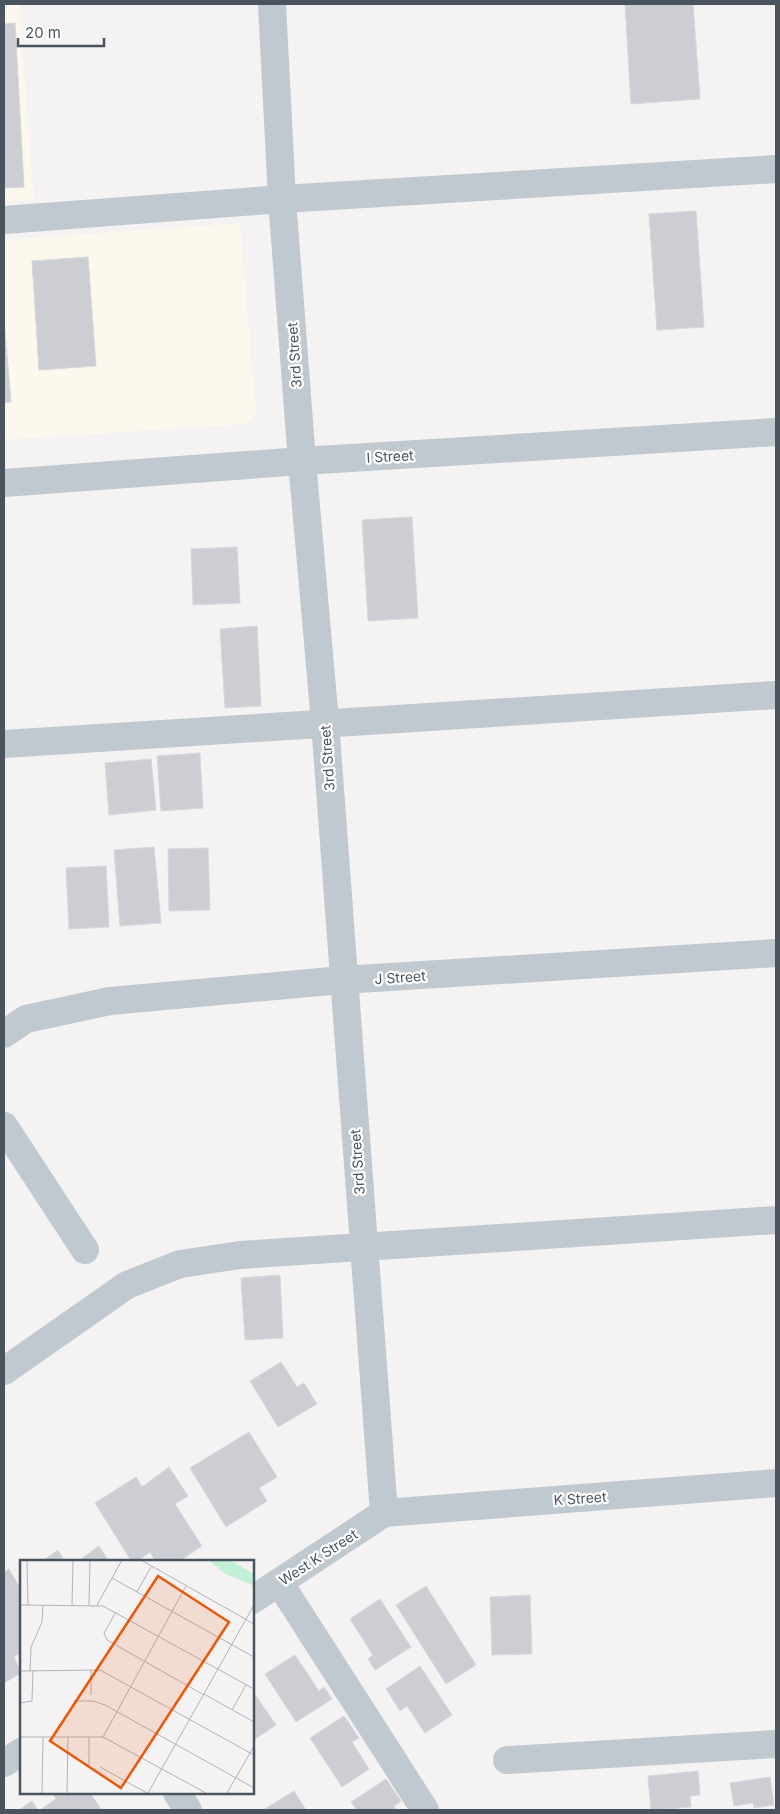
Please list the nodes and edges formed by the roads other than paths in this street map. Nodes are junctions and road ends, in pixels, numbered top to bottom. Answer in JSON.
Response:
{"nodes":[{"id":1,"x":272,"y":4,"type":"edge"},
{"id":2,"x":776,"y":169,"type":"edge"},
{"id":3,"x":282,"y":199,"type":"junction"},
{"id":4,"x":4,"y":220,"type":"edge"},
{"id":5,"x":776,"y":432,"type":"edge"},
{"id":6,"x":302,"y":461,"type":"junction"},
{"id":7,"x":4,"y":483,"type":"edge"},
{"id":8,"x":776,"y":695,"type":"edge"},
{"id":9,"x":325,"y":722,"type":"junction"},
{"id":10,"x":4,"y":744,"type":"edge"},
{"id":11,"x":776,"y":953,"type":"edge"},
{"id":12,"x":342,"y":980,"type":"junction"},
{"id":13,"x":4,"y":1034,"type":"edge"},
{"id":14,"x":4,"y":1126,"type":"edge"},
{"id":15,"x":776,"y":1220,"type":"edge"},
{"id":16,"x":363,"y":1246,"type":"junction"},
{"id":17,"x":85,"y":1250,"type":"dead end"},
{"id":18,"x":4,"y":1371,"type":"edge"},
{"id":19,"x":776,"y":1483,"type":"edge"},
{"id":20,"x":384,"y":1513,"type":"junction"},
{"id":21,"x":279,"y":1582,"type":"junction"},
{"id":22,"x":254,"y":1599,"type":"edge"},
{"id":23,"x":776,"y":1744,"type":"edge"},
{"id":24,"x":20,"y":1753,"type":"edge"},
{"id":25,"x":507,"y":1760,"type":"dead end"},
{"id":26,"x":4,"y":1763,"type":"edge"},
{"id":27,"x":177,"y":1794,"type":"edge"},
{"id":28,"x":188,"y":1810,"type":"edge"},
{"id":29,"x":425,"y":1810,"type":"edge"}],
"edges":[{"from":1,"to":3,"type":"street","name":"3rd Street"},
{"from":2,"to":3,"type":"street"},
{"from":3,"to":4,"type":"street"},
{"from":3,"to":6,"type":"street","name":"3rd Street"},
{"from":5,"to":6,"type":"street","name":"I Street"},
{"from":6,"to":7,"type":"street","name":"I Street"},
{"from":6,"to":9,"type":"street","name":"3rd Street"},
{"from":8,"to":9,"type":"street"},
{"from":9,"to":10,"type":"street"},
{"from":9,"to":12,"type":"street","name":"3rd Street"},
{"from":11,"to":12,"type":"street","name":"J Street"},
{"from":12,"to":13,"type":"street","name":"J Street"},
{"from":12,"to":16,"type":"street","name":"3rd Street"},
{"from":14,"to":17,"type":"street"},
{"from":15,"to":16,"type":"street"},
{"from":16,"to":18,"type":"street"},
{"from":16,"to":20,"type":"street","name":"3rd Street"},
{"from":19,"to":20,"type":"street","name":"K Street"},
{"from":20,"to":21,"type":"street","name":"West K Street"},
{"from":21,"to":22,"type":"street","name":"West K Street"},
{"from":21,"to":29,"type":"street"},
{"from":23,"to":25,"type":"street"},
{"from":24,"to":26,"type":"street"},
{"from":27,"to":28,"type":"street"}]}
